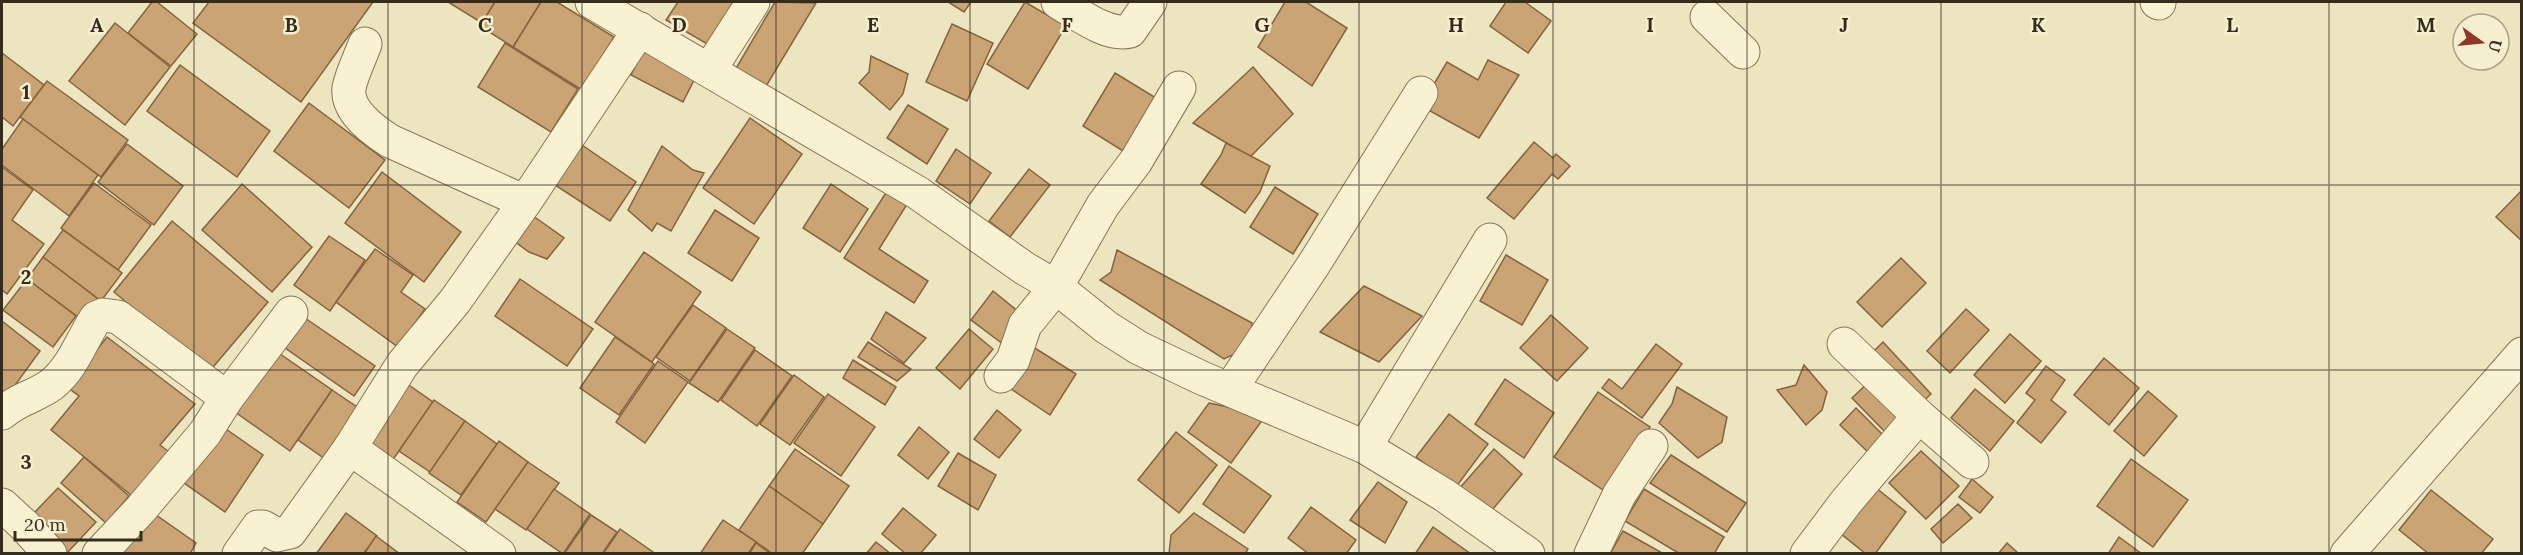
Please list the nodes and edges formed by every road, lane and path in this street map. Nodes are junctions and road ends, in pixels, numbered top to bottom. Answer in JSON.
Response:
{"nodes":[{"id":1,"x":592,"y":2,"type":"edge"},
{"id":2,"x":753,"y":2,"type":"edge"},
{"id":3,"x":1058,"y":2,"type":"edge"},
{"id":4,"x":1150,"y":2,"type":"edge"},
{"id":5,"x":1707,"y":7,"type":"edge"},
{"id":6,"x":640,"y":28,"type":"junction"},
{"id":7,"x":365,"y":44,"type":"dead end"},
{"id":8,"x":1743,"y":52,"type":"dead end"},
{"id":9,"x":710,"y":69,"type":"junction"},
{"id":10,"x":1179,"y":88,"type":"dead end"},
{"id":11,"x":1421,"y":93,"type":"dead end"},
{"id":12,"x":525,"y":202,"type":"junction"},
{"id":13,"x":1490,"y":240,"type":"dead end"},
{"id":14,"x":1056,"y":287,"type":"junction"},
{"id":15,"x":291,"y":312,"type":"dead end"},
{"id":16,"x":1844,"y":344,"type":"dead end"},
{"id":17,"x":2522,"y":354,"type":"edge"},
{"id":18,"x":1001,"y":376,"type":"dead end"},
{"id":19,"x":1231,"y":388,"type":"junction"},
{"id":20,"x":227,"y":398,"type":"junction"},
{"id":21,"x":2,"y":413,"type":"edge"},
{"id":22,"x":1919,"y":416,"type":"junction"},
{"id":23,"x":1651,"y":446,"type":"dead end"},
{"id":24,"x":1365,"y":447,"type":"junction"},
{"id":25,"x":350,"y":448,"type":"junction"},
{"id":26,"x":1972,"y":462,"type":"dead end"},
{"id":27,"x":2,"y":505,"type":"edge"},
{"id":28,"x":50,"y":554,"type":"edge"},
{"id":29,"x":99,"y":554,"type":"edge"},
{"id":30,"x":239,"y":554,"type":"edge"},
{"id":31,"x":499,"y":554,"type":"edge"},
{"id":32,"x":1528,"y":554,"type":"edge"},
{"id":33,"x":1591,"y":554,"type":"edge"},
{"id":34,"x":1807,"y":554,"type":"edge"},
{"id":35,"x":2347,"y":554,"type":"edge"}],
"edges":[{"from":1,"to":6,"type":"street"},
{"from":2,"to":9,"type":"street"},
{"from":3,"to":4,"type":"street"},
{"from":5,"to":8,"type":"street"},
{"from":6,"to":9,"type":"street"},
{"from":6,"to":12,"type":"street"},
{"from":7,"to":12,"type":"street"},
{"from":9,"to":14,"type":"street"},
{"from":10,"to":14,"type":"street"},
{"from":11,"to":19,"type":"street"},
{"from":12,"to":25,"type":"street"},
{"from":13,"to":24,"type":"street"},
{"from":14,"to":18,"type":"street"},
{"from":14,"to":19,"type":"street"},
{"from":15,"to":20,"type":"street"},
{"from":16,"to":22,"type":"street"},
{"from":17,"to":35,"type":"street"},
{"from":19,"to":24,"type":"street"},
{"from":20,"to":21,"type":"street"},
{"from":20,"to":29,"type":"street"},
{"from":22,"to":26,"type":"street"},
{"from":22,"to":34,"type":"street"},
{"from":23,"to":33,"type":"street"},
{"from":24,"to":32,"type":"street"},
{"from":25,"to":30,"type":"street"},
{"from":25,"to":31,"type":"street"},
{"from":27,"to":28,"type":"street"}]}
